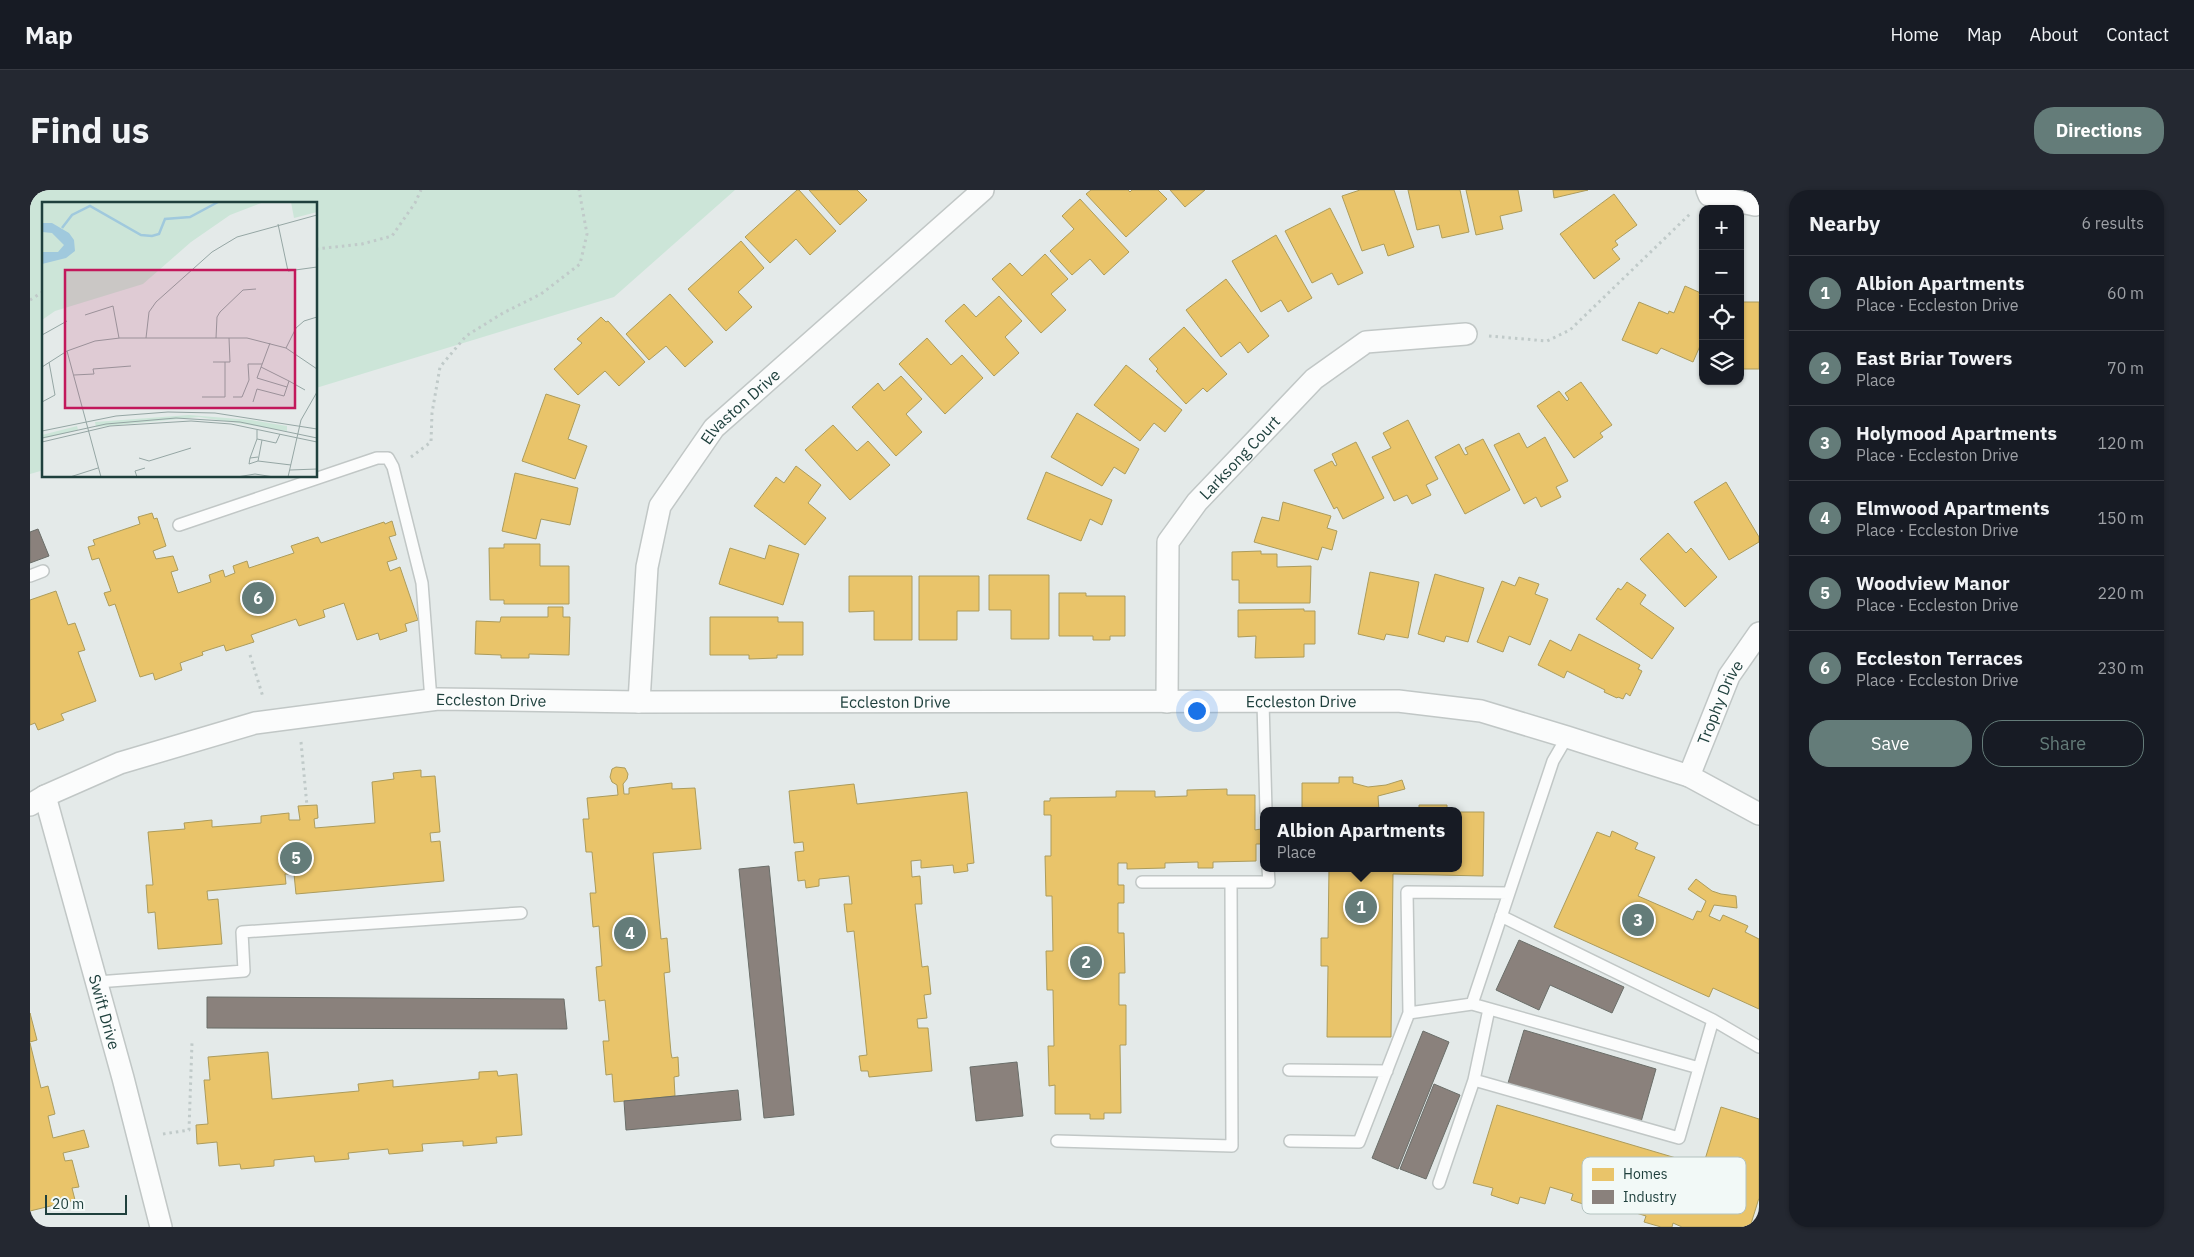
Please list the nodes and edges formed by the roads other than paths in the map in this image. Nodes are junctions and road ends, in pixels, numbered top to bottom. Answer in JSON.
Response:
{"nodes":[{"id":1,"x":983,"y":190,"type":"edge"},
{"id":2,"x":1708,"y":193,"type":"edge"},
{"id":3,"x":1759,"y":204,"type":"edge"},
{"id":4,"x":1466,"y":334,"type":"road end"},
{"id":5,"x":179,"y":526,"type":"dead end"},
{"id":6,"x":43,"y":571,"type":"dead end"},
{"id":7,"x":30,"y":576,"type":"edge"},
{"id":8,"x":1759,"y":633,"type":"edge"},
{"id":9,"x":431,"y":700,"type":"junction"},
{"id":10,"x":638,"y":702,"type":"junction"},
{"id":11,"x":1167,"y":702,"type":"junction"},
{"id":12,"x":1263,"y":702,"type":"junction"},
{"id":13,"x":1567,"y":736,"type":"junction"},
{"id":14,"x":1689,"y":776,"type":"junction"},
{"id":15,"x":38,"y":800,"type":"edge"},
{"id":16,"x":1266,"y":807,"type":"edge"},
{"id":17,"x":1759,"y":814,"type":"edge"},
{"id":18,"x":1268,"y":872,"type":"edge"},
{"id":19,"x":1142,"y":882,"type":"dead end"},
{"id":20,"x":1231,"y":882,"type":"junction"},
{"id":21,"x":1509,"y":893,"type":"junction"},
{"id":22,"x":521,"y":913,"type":"dead end"},
{"id":23,"x":1502,"y":916,"type":"junction"},
{"id":24,"x":97,"y":982,"type":"junction"},
{"id":25,"x":1472,"y":1004,"type":"junction"},
{"id":26,"x":1490,"y":1009,"type":"junction"},
{"id":27,"x":1409,"y":1013,"type":"junction"},
{"id":28,"x":1712,"y":1020,"type":"junction"},
{"id":29,"x":1759,"y":1047,"type":"edge"},
{"id":30,"x":1699,"y":1068,"type":"junction"},
{"id":31,"x":1289,"y":1070,"type":"dead end"},
{"id":32,"x":1387,"y":1071,"type":"junction"},
{"id":33,"x":1474,"y":1080,"type":"junction"},
{"id":34,"x":1057,"y":1141,"type":"dead end"},
{"id":35,"x":1290,"y":1141,"type":"dead end"},
{"id":36,"x":1439,"y":1184,"type":"dead end"},
{"id":37,"x":161,"y":1227,"type":"edge"}],
"edges":[{"from":1,"to":10,"type":"street","name":"Elvaston Drive"},
{"from":2,"to":3,"type":"street"},
{"from":4,"to":11,"type":"street","name":"Larksong Court"},
{"from":5,"to":9,"type":"lane"},
{"from":6,"to":7,"type":"lane"},
{"from":8,"to":14,"type":"street","name":"Trophy Drive"},
{"from":9,"to":10,"type":"street","name":"Eccleston Drive"},
{"from":9,"to":15,"type":"street","name":"Eccleston Drive"},
{"from":10,"to":11,"type":"street","name":"Eccleston Drive"},
{"from":11,"to":12,"type":"street","name":"Eccleston Drive"},
{"from":12,"to":13,"type":"street","name":"Eccleston Drive"},
{"from":12,"to":16,"type":"lane"},
{"from":13,"to":14,"type":"street","name":"Eccleston Drive"},
{"from":13,"to":21,"type":"lane"},
{"from":14,"to":17,"type":"street","name":"Eccleston Drive"},
{"from":15,"to":24,"type":"street","name":"Swift Drive"},
{"from":18,"to":20,"type":"lane"},
{"from":19,"to":20,"type":"lane"},
{"from":20,"to":34,"type":"lane"},
{"from":21,"to":23,"type":"lane"},
{"from":21,"to":27,"type":"lane"},
{"from":22,"to":24,"type":"lane"},
{"from":23,"to":25,"type":"lane"},
{"from":23,"to":28,"type":"lane"},
{"from":24,"to":37,"type":"street","name":"Swift Drive"},
{"from":25,"to":26,"type":"lane"},
{"from":25,"to":27,"type":"lane"},
{"from":26,"to":30,"type":"lane"},
{"from":26,"to":33,"type":"lane"},
{"from":27,"to":32,"type":"lane"},
{"from":28,"to":29,"type":"lane"},
{"from":28,"to":30,"type":"lane"},
{"from":30,"to":33,"type":"lane"},
{"from":31,"to":32,"type":"lane"},
{"from":32,"to":35,"type":"lane"},
{"from":33,"to":36,"type":"lane"}]}
